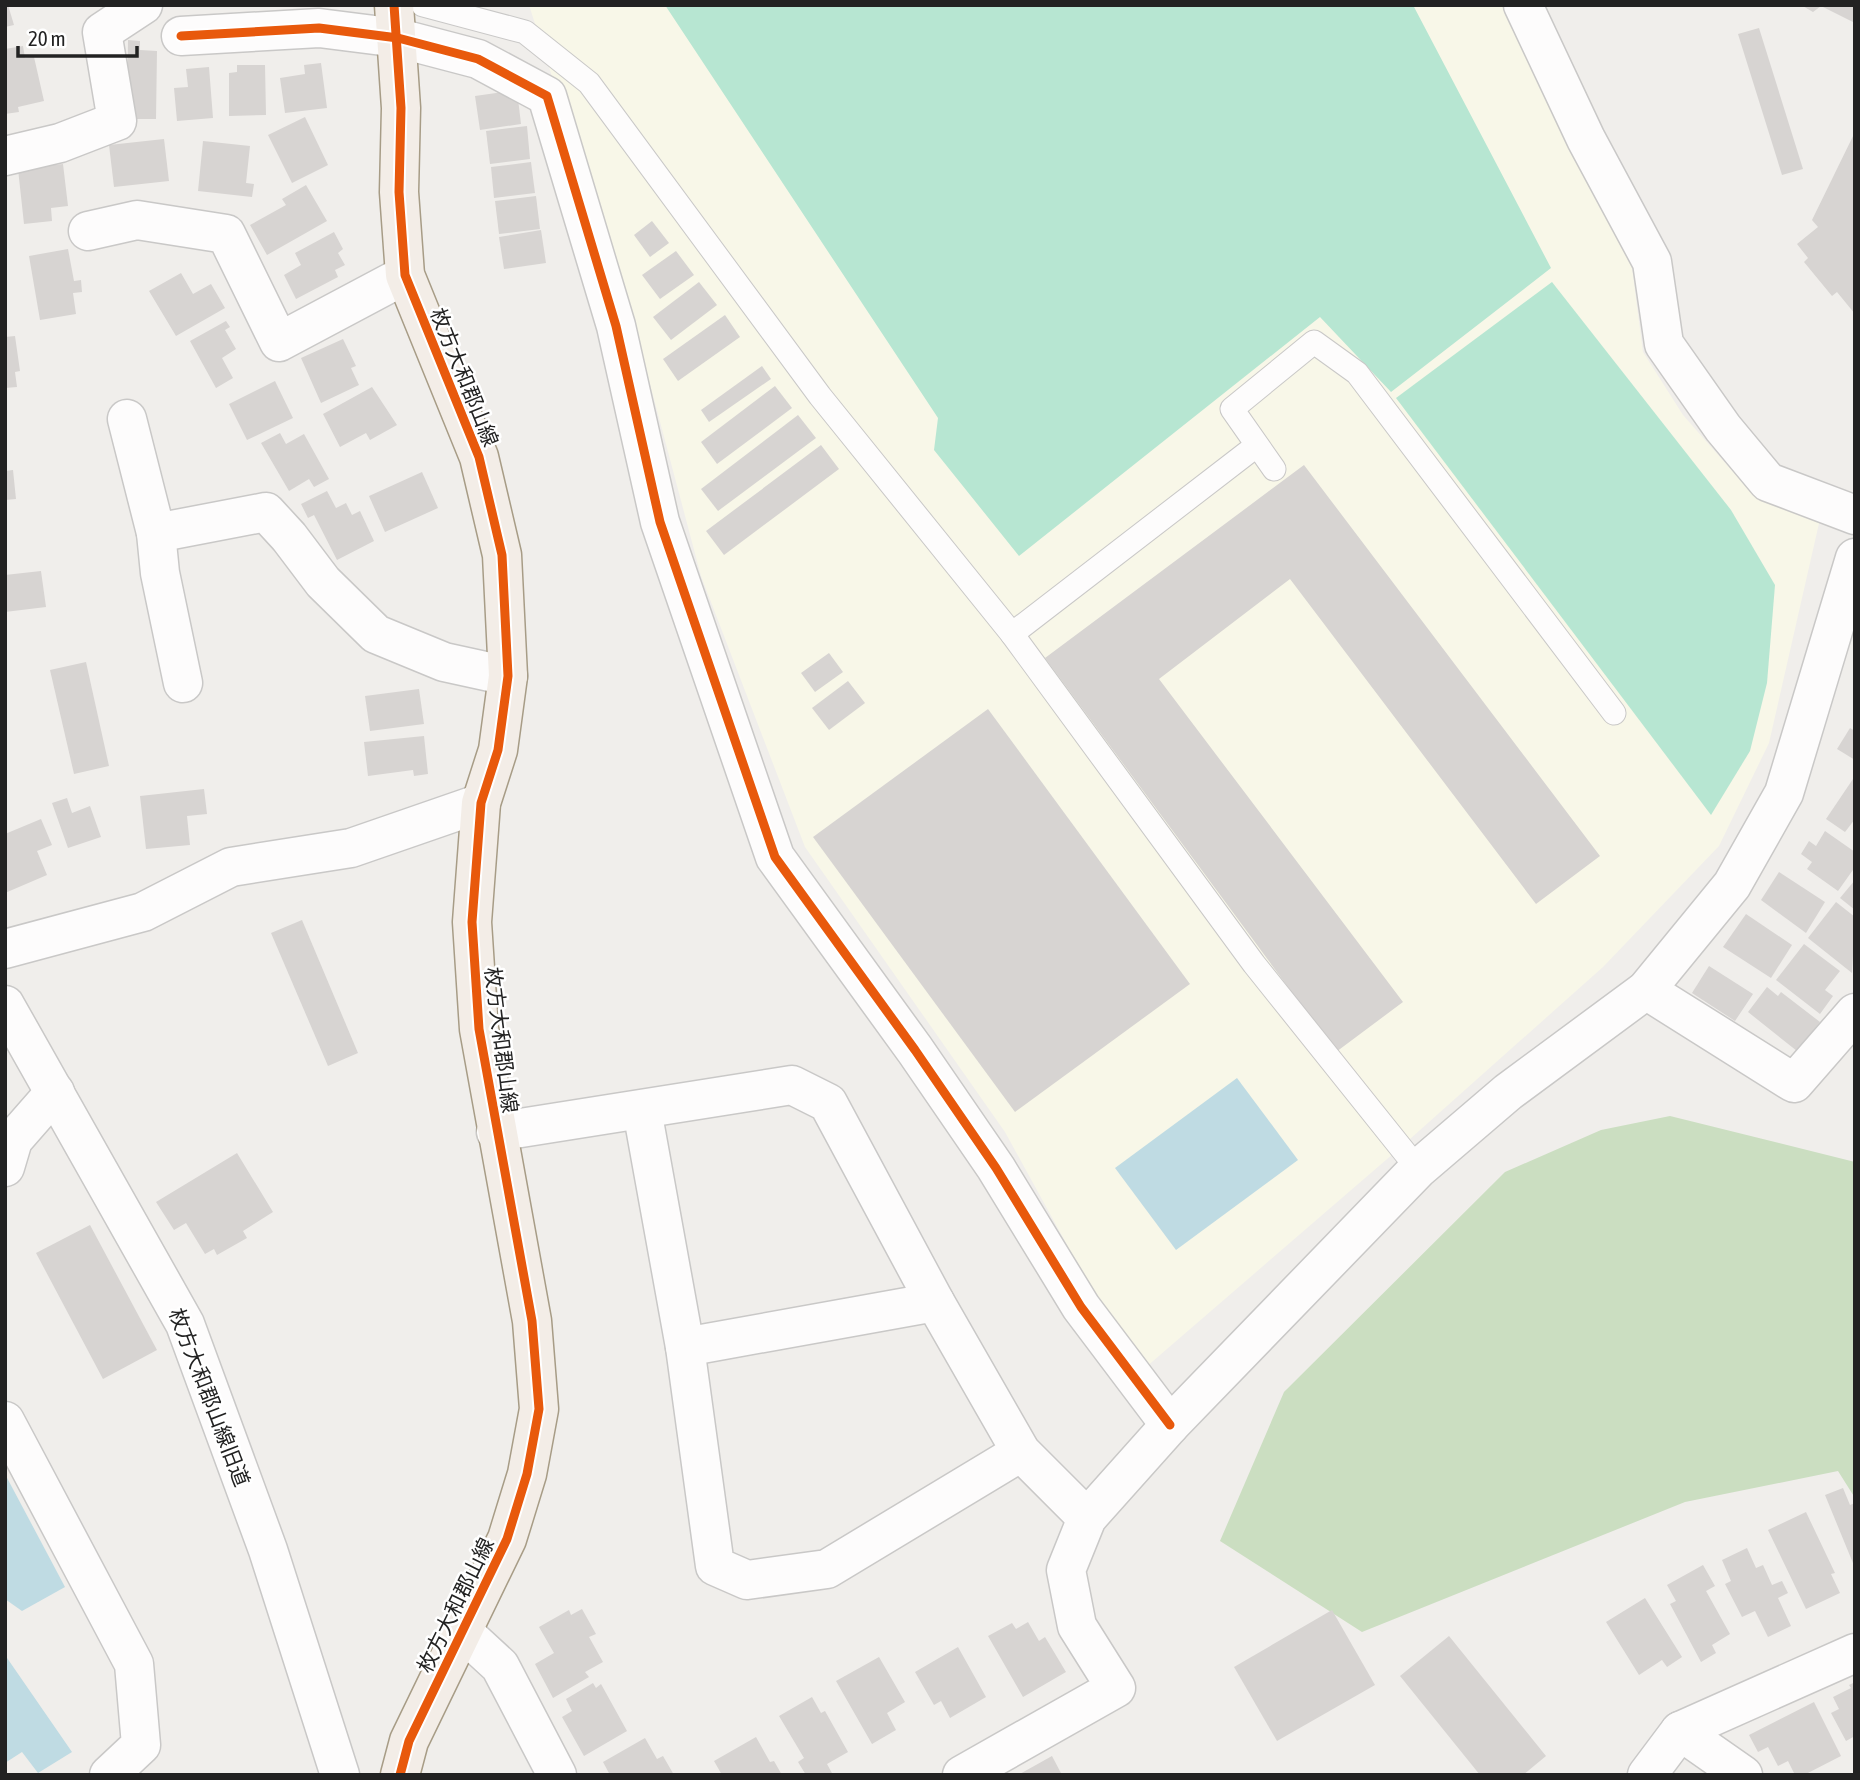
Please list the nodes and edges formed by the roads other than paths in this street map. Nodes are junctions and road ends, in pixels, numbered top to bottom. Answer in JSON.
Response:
{"nodes":[{"id":1,"x":143,"y":5,"type":"edge"},
{"id":2,"x":423,"y":5,"type":"edge"},
{"id":3,"x":1523,"y":5,"type":"edge"},
{"id":4,"x":396,"y":22,"type":"edge"},
{"id":5,"x":181,"y":36,"type":"dead end"},
{"id":6,"x":5,"y":156,"type":"edge"},
{"id":7,"x":88,"y":230,"type":"dead end"},
{"id":8,"x":405,"y":275,"type":"junction"},
{"id":9,"x":127,"y":419,"type":"dead end"},
{"id":10,"x":1256,"y":446,"type":"junction"},
{"id":11,"x":1274,"y":469,"type":"dead end"},
{"id":12,"x":1855,"y":515,"type":"edge"},
{"id":13,"x":156,"y":533,"type":"junction"},
{"id":14,"x":1855,"y":558,"type":"edge"},
{"id":15,"x":1012,"y":634,"type":"junction"},
{"id":16,"x":509,"y":676,"type":"junction"},
{"id":17,"x":183,"y":683,"type":"dead end"},
{"id":18,"x":1614,"y":713,"type":"dead end"},
{"id":19,"x":481,"y":803,"type":"junction"},
{"id":20,"x":5,"y":949,"type":"edge"},
{"id":21,"x":1646,"y":990,"type":"junction"},
{"id":22,"x":5,"y":1005,"type":"edge"},
{"id":23,"x":1855,"y":1013,"type":"edge"},
{"id":24,"x":55,"y":1092,"type":"junction"},
{"id":25,"x":642,"y":1110,"type":"junction"},
{"id":26,"x":496,"y":1132,"type":"junction"},
{"id":27,"x":5,"y":1167,"type":"edge"},
{"id":28,"x":1418,"y":1169,"type":"junction"},
{"id":29,"x":935,"y":1302,"type":"junction"},
{"id":30,"x":685,"y":1347,"type":"junction"},
{"id":31,"x":5,"y":1421,"type":"edge"},
{"id":32,"x":1170,"y":1425,"type":"junction"},
{"id":33,"x":1021,"y":1452,"type":"junction"},
{"id":34,"x":1087,"y":1518,"type":"junction"},
{"id":35,"x":462,"y":1631,"type":"junction"},
{"id":36,"x":1855,"y":1653,"type":"edge"},
{"id":37,"x":1680,"y":1731,"type":"junction"},
{"id":38,"x":109,"y":1775,"type":"edge"},
{"id":39,"x":340,"y":1775,"type":"edge"},
{"id":40,"x":400,"y":1775,"type":"edge"},
{"id":41,"x":557,"y":1775,"type":"edge"},
{"id":42,"x":962,"y":1775,"type":"edge"},
{"id":43,"x":1647,"y":1775,"type":"edge"},
{"id":44,"x":1744,"y":1775,"type":"edge"}],
"edges":[{"from":1,"to":6,"type":"street"},
{"from":2,"to":15,"type":"lane"},
{"from":3,"to":12,"type":"street"},
{"from":4,"to":5,"type":"street"},
{"from":4,"to":8,"type":"main road","name":"枚方大和郡山線"},
{"from":4,"to":32,"type":"street"},
{"from":7,"to":8,"type":"street"},
{"from":8,"to":16,"type":"main road","name":"枚方大和郡山線"},
{"from":9,"to":13,"type":"street"},
{"from":10,"to":11,"type":"lane"},
{"from":10,"to":15,"type":"lane"},
{"from":10,"to":18,"type":"lane"},
{"from":13,"to":16,"type":"street"},
{"from":13,"to":17,"type":"street"},
{"from":14,"to":21,"type":"street"},
{"from":15,"to":28,"type":"lane"},
{"from":16,"to":19,"type":"main road","name":"枚方大和郡山線"},
{"from":19,"to":20,"type":"street"},
{"from":19,"to":26,"type":"main road","name":"枚方大和郡山線"},
{"from":21,"to":23,"type":"street"},
{"from":21,"to":28,"type":"street"},
{"from":22,"to":24,"type":"street","name":"枚方大和郡山線旧道"},
{"from":24,"to":27,"type":"street"},
{"from":24,"to":39,"type":"street","name":"枚方大和郡山線旧道"},
{"from":25,"to":26,"type":"street"},
{"from":25,"to":29,"type":"street"},
{"from":25,"to":30,"type":"street"},
{"from":26,"to":35,"type":"main road","name":"枚方大和郡山線"},
{"from":28,"to":32,"type":"street"},
{"from":29,"to":30,"type":"street"},
{"from":29,"to":33,"type":"street"},
{"from":30,"to":33,"type":"street"},
{"from":31,"to":38,"type":"street"},
{"from":32,"to":34,"type":"street"},
{"from":33,"to":34,"type":"street"},
{"from":34,"to":42,"type":"street"},
{"from":35,"to":40,"type":"main road","name":"枚方大和郡山線"},
{"from":35,"to":41,"type":"street"},
{"from":36,"to":37,"type":"street"},
{"from":37,"to":43,"type":"street"},
{"from":37,"to":44,"type":"street"}]}
